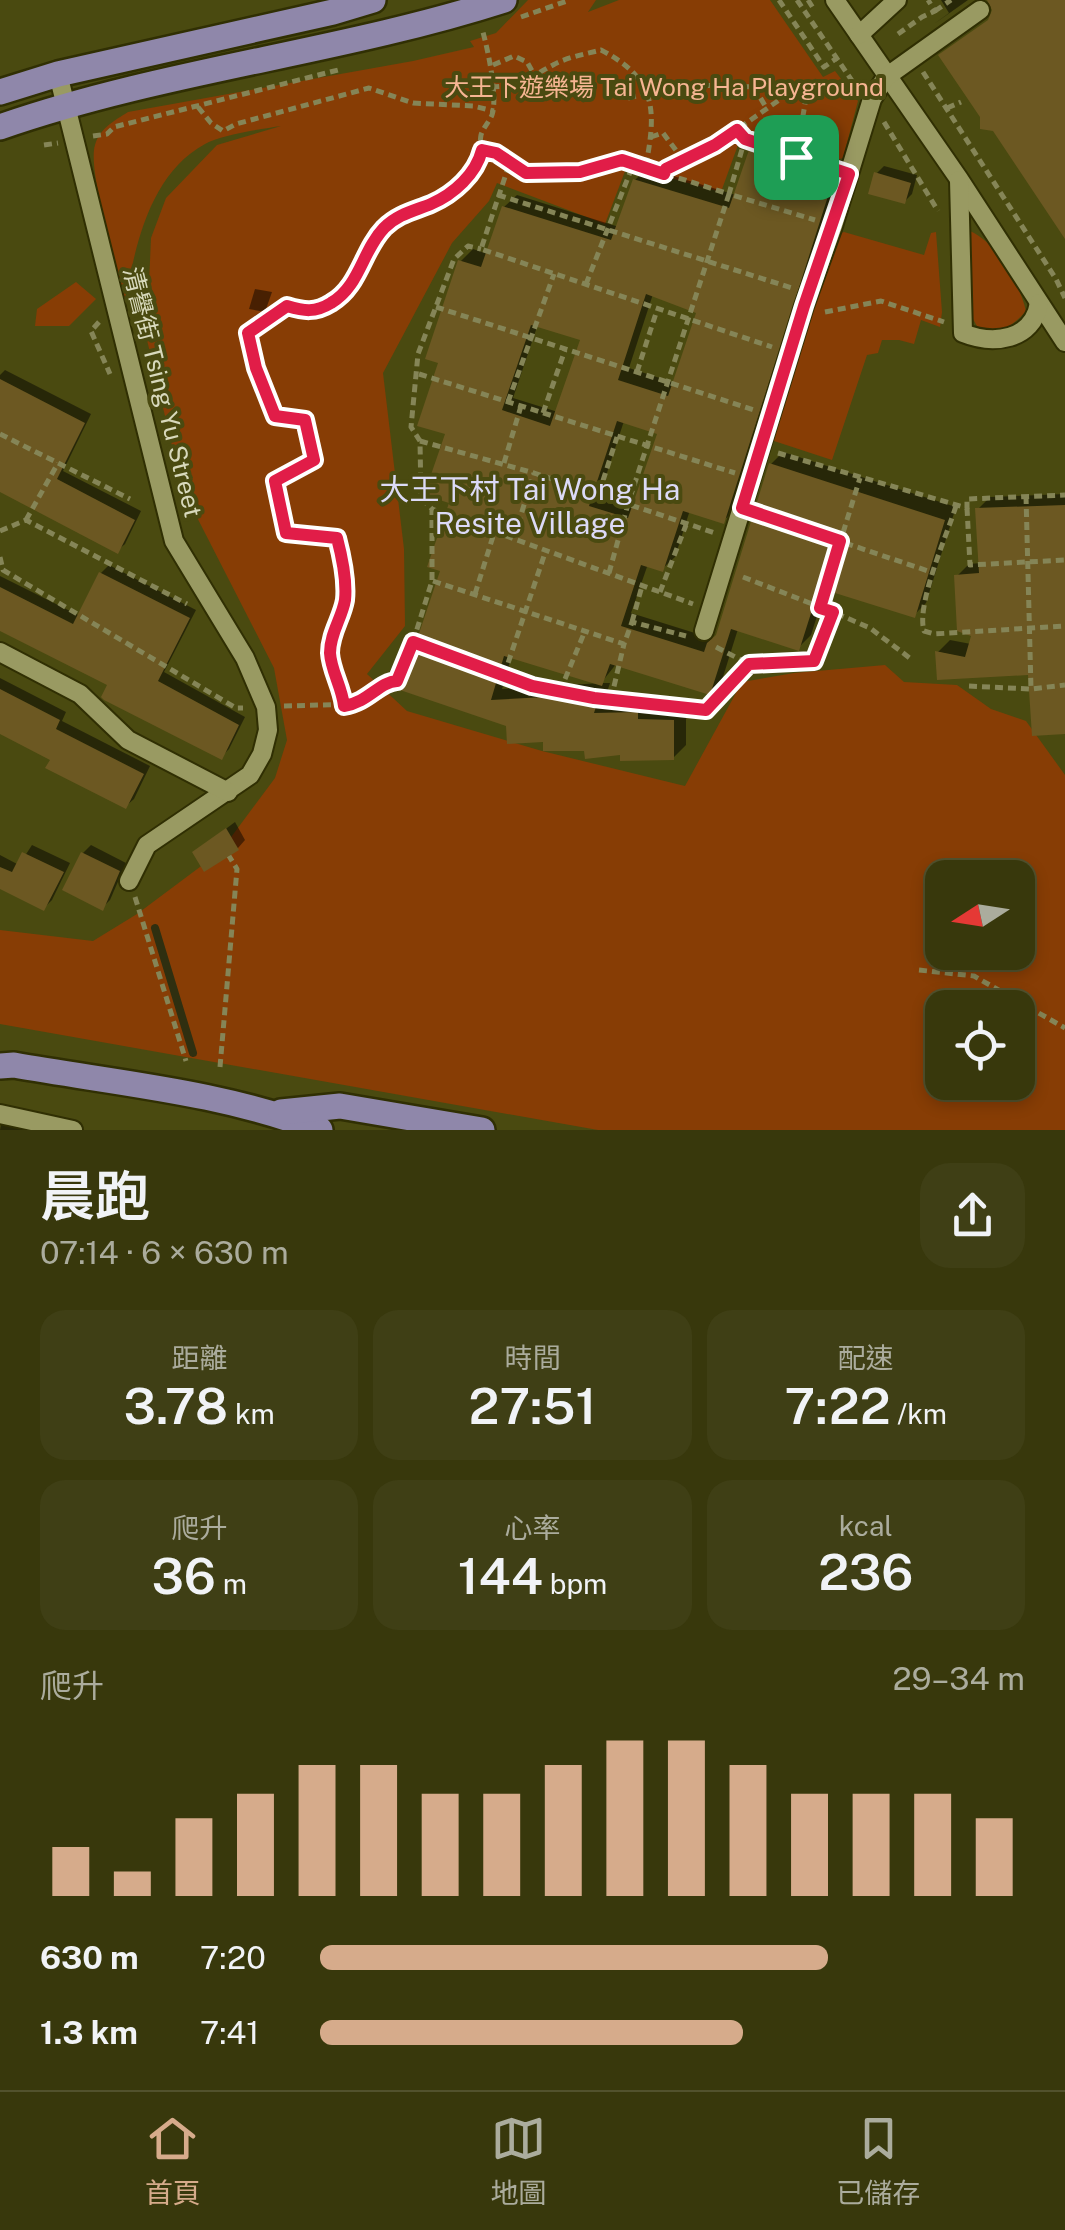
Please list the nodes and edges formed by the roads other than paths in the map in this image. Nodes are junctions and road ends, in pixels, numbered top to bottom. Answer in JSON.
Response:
{"nodes":[{"id":1,"x":373,"y":0,"type":"edge"},
{"id":2,"x":504,"y":0,"type":"edge"},
{"id":3,"x":835,"y":0,"type":"edge"},
{"id":4,"x":897,"y":0,"type":"edge"},
{"id":5,"x":980,"y":10,"type":"dead end"},
{"id":6,"x":859,"y":35,"type":"junction"},
{"id":7,"x":58,"y":74,"type":"junction"},
{"id":8,"x":886,"y":77,"type":"junction"},
{"id":9,"x":0,"y":92,"type":"edge"},
{"id":10,"x":66,"y":104,"type":"junction"},
{"id":11,"x":0,"y":128,"type":"edge"},
{"id":12,"x":959,"y":179,"type":"junction"},
{"id":13,"x":1040,"y":303,"type":"junction"},
{"id":14,"x":1058,"y":318,"type":"edge"},
{"id":15,"x":1065,"y":342,"type":"edge"},
{"id":16,"x":704,"y":636,"type":"road end"},
{"id":17,"x":0,"y":652,"type":"edge"},
{"id":18,"x":228,"y":792,"type":"junction"},
{"id":19,"x":131,"y":886,"type":"road end"},
{"id":20,"x":5,"y":1063,"type":"edge"},
{"id":21,"x":276,"y":1113,"type":"junction"},
{"id":22,"x":0,"y":1114,"type":"edge"},
{"id":23,"x":73,"y":1130,"type":"edge"},
{"id":24,"x":320,"y":1130,"type":"edge"},
{"id":25,"x":482,"y":1130,"type":"edge"}],
"edges":[{"from":1,"to":7,"type":"main road"},
{"from":2,"to":10,"type":"main road"},
{"from":3,"to":6,"type":"street"},
{"from":4,"to":6,"type":"street"},
{"from":5,"to":8,"type":"street"},
{"from":6,"to":8,"type":"street"},
{"from":7,"to":9,"type":"main road"},
{"from":7,"to":10,"type":"street","name":"清譽街 Tsing Yu Street"},
{"from":8,"to":12,"type":"street"},
{"from":8,"to":16,"type":"street"},
{"from":10,"to":11,"type":"main road"},
{"from":10,"to":18,"type":"street","name":"清譽街 Tsing Yu Street"},
{"from":12,"to":13,"type":"street"},
{"from":12,"to":13,"type":"street"},
{"from":13,"to":14,"type":"street"},
{"from":14,"to":15,"type":"street"},
{"from":17,"to":18,"type":"street"},
{"from":18,"to":19,"type":"street","name":"清譽街 Tsing Yu Street"},
{"from":20,"to":21,"type":"main road"},
{"from":21,"to":24,"type":"main road"},
{"from":21,"to":25,"type":"main road"},
{"from":22,"to":23,"type":"street"}]}
